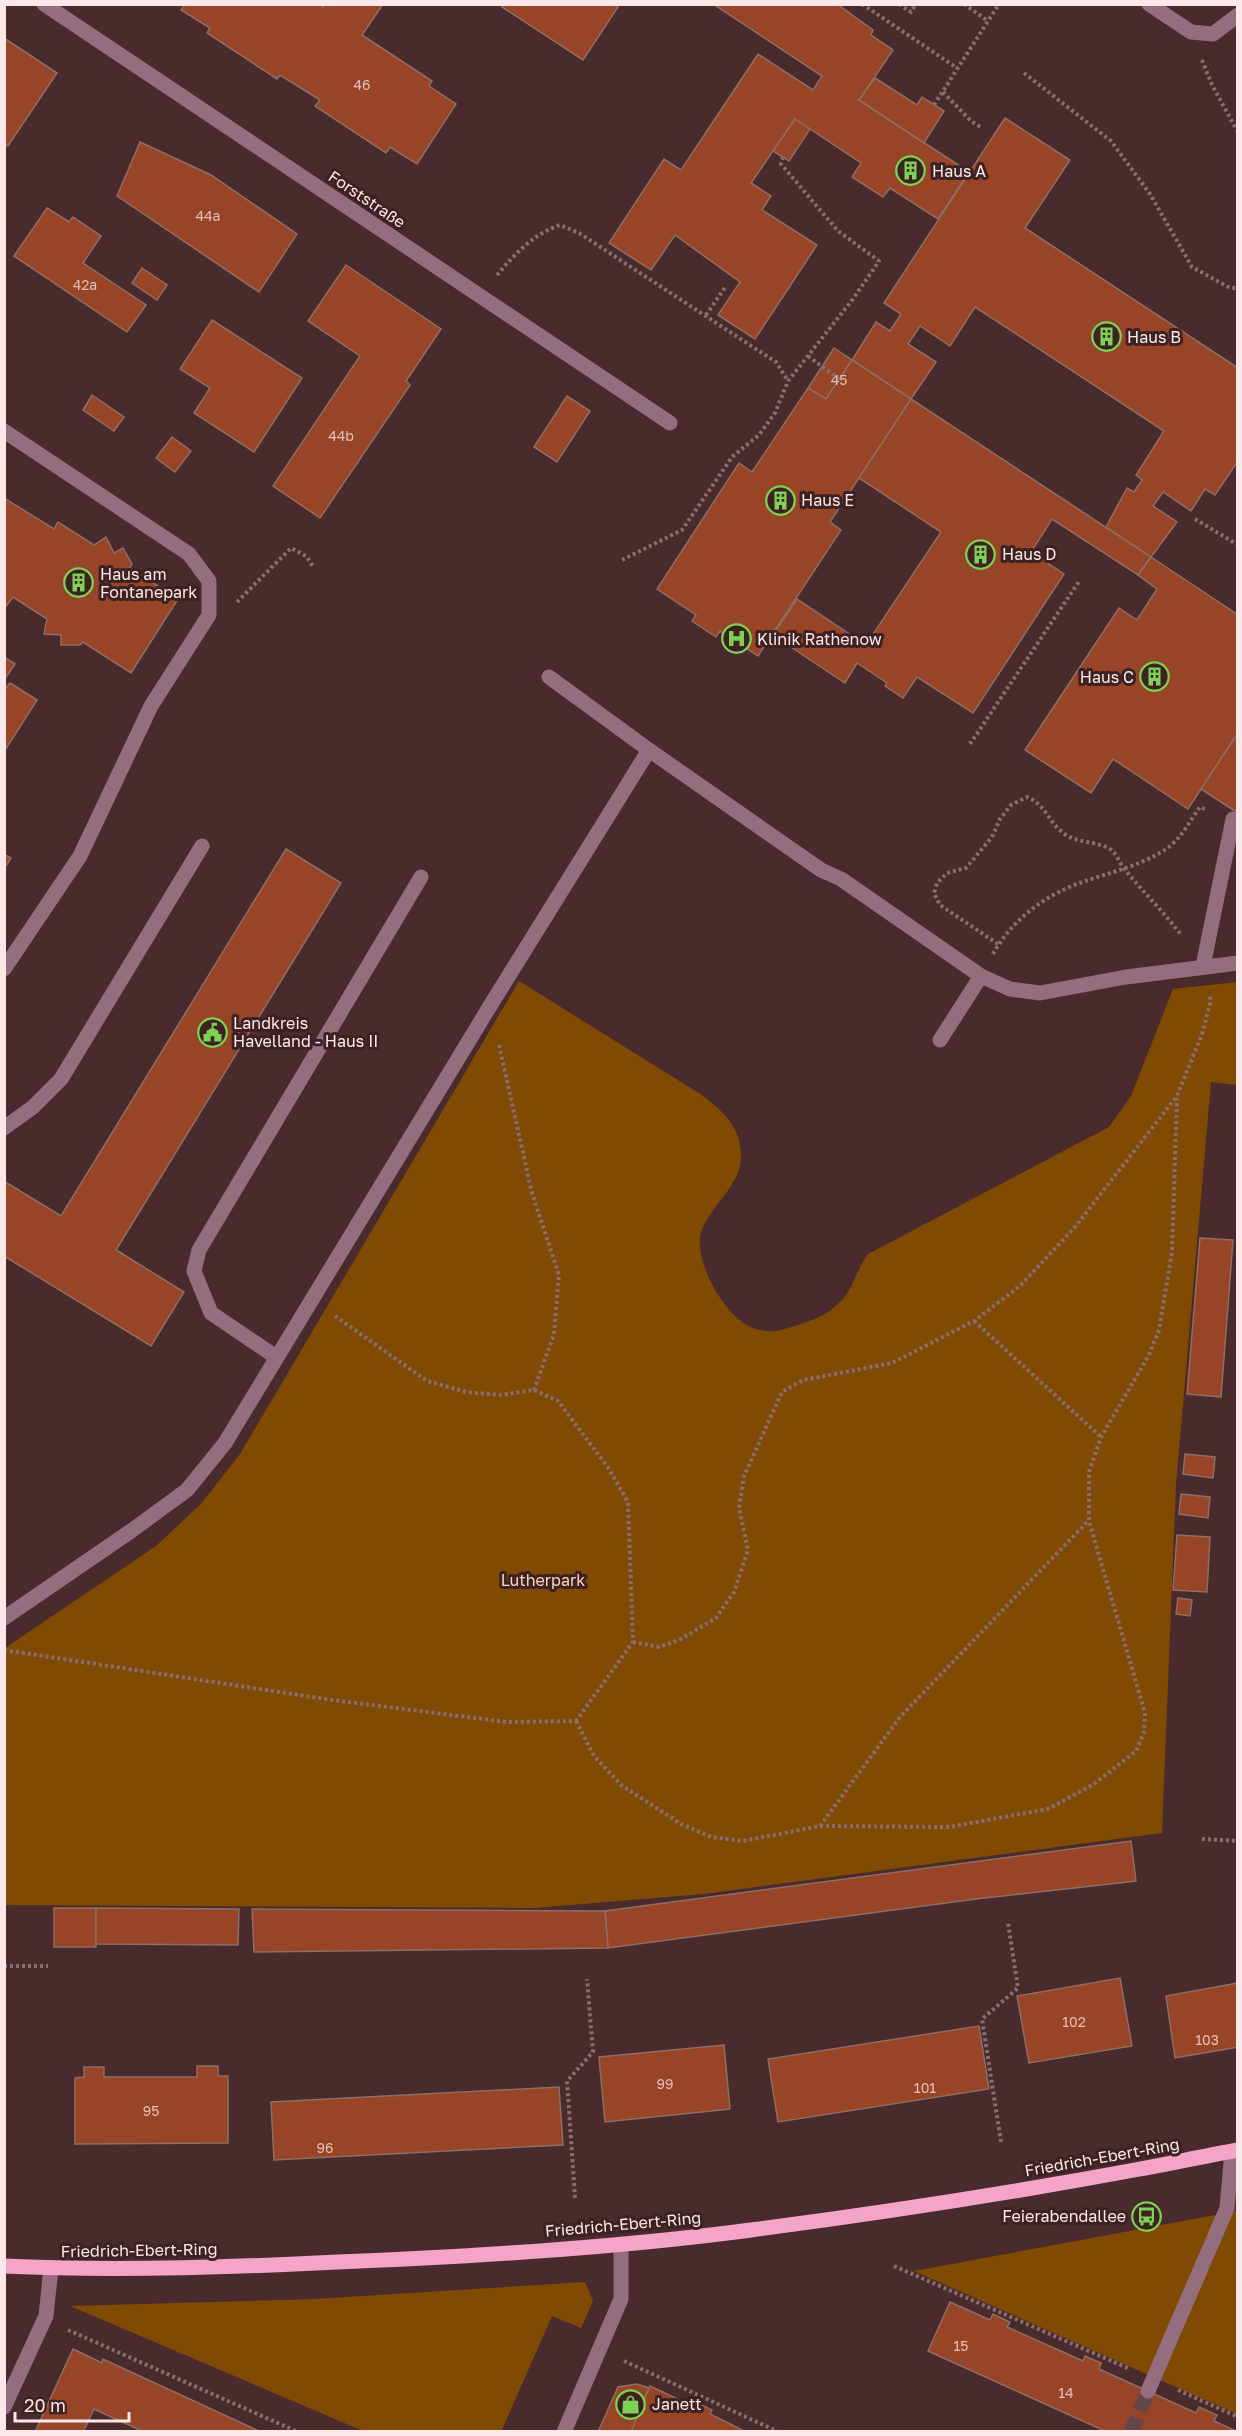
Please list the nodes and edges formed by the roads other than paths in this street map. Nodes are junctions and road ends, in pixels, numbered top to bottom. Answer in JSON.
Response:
{"nodes":[{"id":1,"x":44,"y":4,"type":"edge"},
{"id":2,"x":1149,"y":4,"type":"edge"},
{"id":3,"x":1238,"y":15,"type":"edge"},
{"id":4,"x":670,"y":423,"type":"dead end"},
{"id":5,"x":4,"y":432,"type":"edge"},
{"id":6,"x":549,"y":677,"type":"dead end"},
{"id":7,"x":649,"y":750,"type":"junction"},
{"id":8,"x":1233,"y":819,"type":"road end"},
{"id":9,"x":202,"y":846,"type":"dead end"},
{"id":10,"x":421,"y":877,"type":"dead end"},
{"id":11,"x":1238,"y":963,"type":"edge"},
{"id":12,"x":1203,"y":966,"type":"junction"},
{"id":13,"x":4,"y":969,"type":"edge"},
{"id":14,"x":981,"y":976,"type":"junction"},
{"id":15,"x":940,"y":1040,"type":"dead end"},
{"id":16,"x":4,"y":1128,"type":"edge"},
{"id":17,"x":276,"y":1357,"type":"junction"},
{"id":18,"x":4,"y":1618,"type":"edge"},
{"id":19,"x":1235,"y":2150,"type":"edge"},
{"id":20,"x":621,"y":2244,"type":"junction"},
{"id":21,"x":4,"y":2266,"type":"edge"},
{"id":22,"x":51,"y":2268,"type":"junction"},
{"id":23,"x":1151,"y":2385,"type":"tunnel mouth"},
{"id":24,"x":4,"y":2407,"type":"edge"},
{"id":25,"x":564,"y":2432,"type":"edge"}],
"edges":[{"from":1,"to":4,"type":"street","name":"Forststraße"},
{"from":2,"to":3,"type":"street"},
{"from":5,"to":13,"type":"street"},
{"from":6,"to":7,"type":"street"},
{"from":7,"to":14,"type":"street"},
{"from":7,"to":17,"type":"street"},
{"from":8,"to":12,"type":"street"},
{"from":9,"to":16,"type":"street"},
{"from":10,"to":17,"type":"street"},
{"from":11,"to":12,"type":"street"},
{"from":12,"to":14,"type":"street"},
{"from":14,"to":15,"type":"street"},
{"from":17,"to":18,"type":"street"},
{"from":19,"to":20,"type":"main road","name":"Friedrich-Ebert-Ring"},
{"from":19,"to":23,"type":"street"},
{"from":20,"to":22,"type":"main road","name":"Friedrich-Ebert-Ring"},
{"from":20,"to":25,"type":"street"},
{"from":21,"to":22,"type":"main road","name":"Friedrich-Ebert-Ring"},
{"from":22,"to":24,"type":"street"}]}
